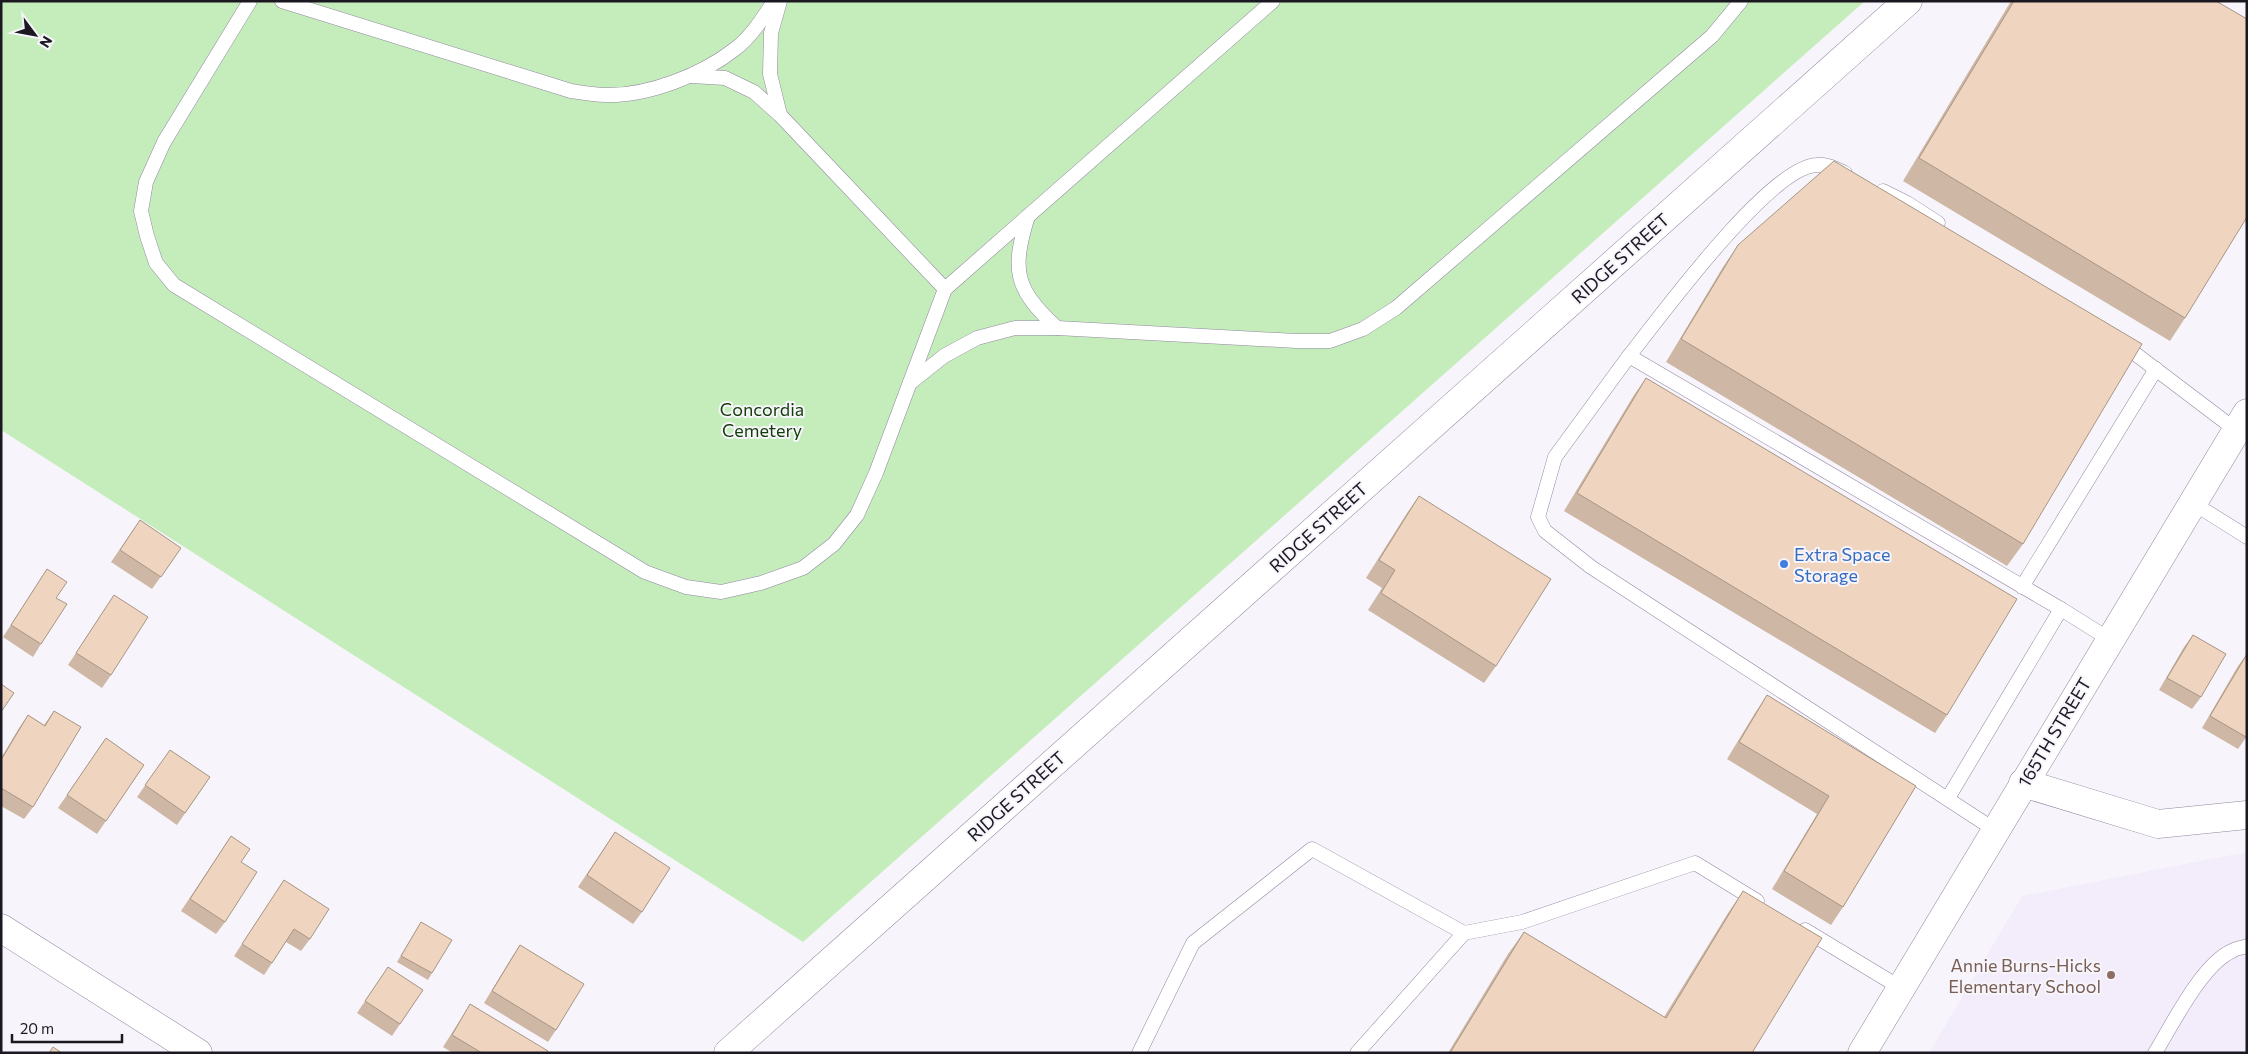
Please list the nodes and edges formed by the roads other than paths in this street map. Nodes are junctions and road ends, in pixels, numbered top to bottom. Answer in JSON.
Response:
{"nodes":[{"id":1,"x":250,"y":1,"type":"edge"},
{"id":2,"x":282,"y":1,"type":"edge"},
{"id":3,"x":774,"y":1,"type":"edge"},
{"id":4,"x":780,"y":1,"type":"edge"},
{"id":5,"x":1273,"y":1,"type":"edge"},
{"id":6,"x":1741,"y":1,"type":"edge"},
{"id":7,"x":1908,"y":1,"type":"edge"},
{"id":8,"x":692,"y":76,"type":"junction"},
{"id":9,"x":780,"y":115,"type":"junction"},
{"id":10,"x":1856,"y":179,"type":"edge"},
{"id":11,"x":1873,"y":187,"type":"edge"},
{"id":12,"x":1028,"y":216,"type":"junction"},
{"id":13,"x":1949,"y":230,"type":"edge"},
{"id":14,"x":945,"y":289,"type":"junction"},
{"id":15,"x":1057,"y":328,"type":"junction"},
{"id":16,"x":2107,"y":334,"type":"edge"},
{"id":17,"x":1629,"y":356,"type":"junction"},
{"id":18,"x":2156,"y":369,"type":"junction"},
{"id":19,"x":910,"y":384,"type":"junction"},
{"id":20,"x":2242,"y":422,"type":"edge"},
{"id":21,"x":2192,"y":503,"type":"junction"},
{"id":22,"x":2247,"y":537,"type":"edge"},
{"id":23,"x":2022,"y":586,"type":"junction"},
{"id":24,"x":2061,"y":609,"type":"junction"},
{"id":25,"x":2109,"y":639,"type":"junction"},
{"id":26,"x":2023,"y":783,"type":"junction"},
{"id":27,"x":1948,"y":798,"type":"junction"},
{"id":28,"x":2247,"y":815,"type":"edge"},
{"id":29,"x":1995,"y":830,"type":"junction"},
{"id":30,"x":1769,"y":908,"type":"edge"},
{"id":31,"x":1794,"y":923,"type":"edge"},
{"id":32,"x":1,"y":928,"type":"edge"},
{"id":33,"x":1464,"y":933,"type":"junction"},
{"id":34,"x":2247,"y":946,"type":"edge"},
{"id":35,"x":1901,"y":988,"type":"junction"},
{"id":36,"x":198,"y":1053,"type":"edge"},
{"id":37,"x":728,"y":1053,"type":"edge"},
{"id":38,"x":1139,"y":1053,"type":"edge"},
{"id":39,"x":1357,"y":1053,"type":"edge"},
{"id":40,"x":1862,"y":1053,"type":"edge"},
{"id":41,"x":2155,"y":1053,"type":"edge"}],
"edges":[{"from":1,"to":19,"type":"lane"},
{"from":2,"to":8,"type":"lane"},
{"from":3,"to":8,"type":"lane"},
{"from":4,"to":9,"type":"lane"},
{"from":5,"to":12,"type":"lane"},
{"from":6,"to":15,"type":"lane"},
{"from":7,"to":37,"type":"street","name":"RIDGE STREET"},
{"from":8,"to":9,"type":"lane"},
{"from":9,"to":14,"type":"lane"},
{"from":10,"to":17,"type":"lane"},
{"from":11,"to":13,"type":"lane"},
{"from":12,"to":14,"type":"lane"},
{"from":12,"to":15,"type":"lane"},
{"from":14,"to":19,"type":"lane"},
{"from":15,"to":19,"type":"lane"},
{"from":16,"to":18,"type":"lane"},
{"from":17,"to":23,"type":"lane"},
{"from":17,"to":27,"type":"lane"},
{"from":18,"to":20,"type":"lane"},
{"from":18,"to":23,"type":"lane"},
{"from":20,"to":21,"type":"street","name":"165TH STREET"},
{"from":21,"to":22,"type":"lane"},
{"from":21,"to":25,"type":"street","name":"165TH STREET"},
{"from":23,"to":24,"type":"lane"},
{"from":24,"to":25,"type":"lane"},
{"from":24,"to":27,"type":"lane"},
{"from":25,"to":26,"type":"street","name":"165TH STREET"},
{"from":26,"to":28,"type":"street"},
{"from":26,"to":29,"type":"street","name":"165TH STREET"},
{"from":27,"to":29,"type":"lane"},
{"from":29,"to":35,"type":"street","name":"165TH STREET"},
{"from":30,"to":33,"type":"lane"},
{"from":31,"to":35,"type":"lane"},
{"from":32,"to":36,"type":"street"},
{"from":33,"to":38,"type":"lane"},
{"from":33,"to":39,"type":"lane"},
{"from":34,"to":41,"type":"lane"},
{"from":35,"to":40,"type":"street","name":"165TH STREET"}]}
